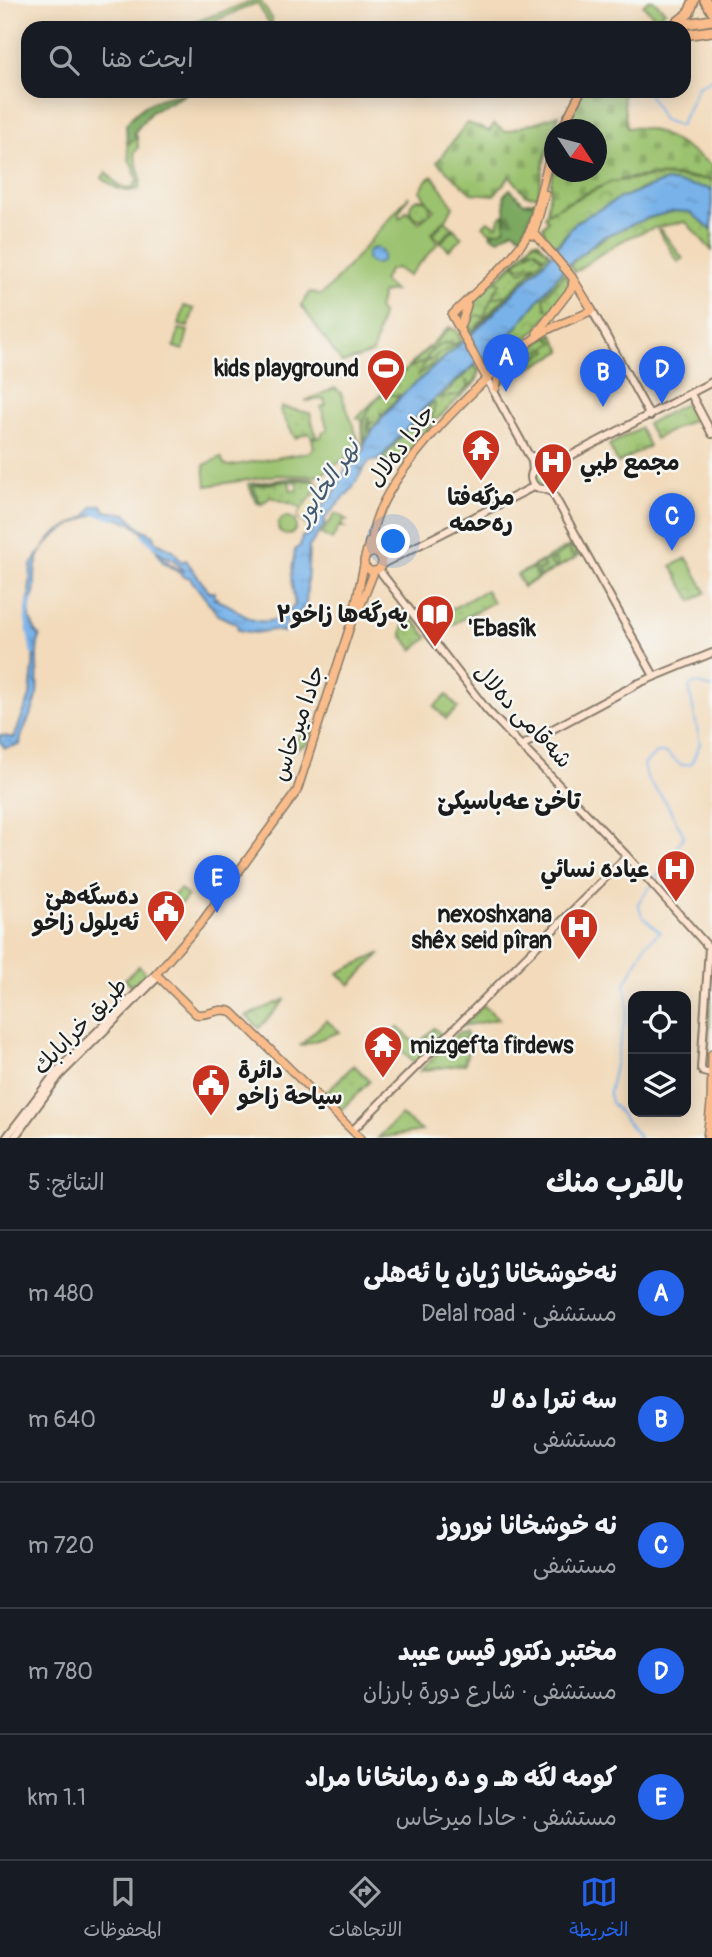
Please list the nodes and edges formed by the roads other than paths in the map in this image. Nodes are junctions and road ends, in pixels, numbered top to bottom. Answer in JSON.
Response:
{"nodes":[{"id":1,"x":694,"y":0,"type":"edge"},
{"id":2,"x":680,"y":21,"type":"edge"},
{"id":3,"x":712,"y":25,"type":"edge"},
{"id":4,"x":691,"y":26,"type":"edge"},
{"id":5,"x":691,"y":30,"type":"edge"},
{"id":6,"x":576,"y":98,"type":"edge"},
{"id":7,"x":565,"y":119,"type":"edge"},
{"id":8,"x":545,"y":182,"type":"edge"},
{"id":9,"x":547,"y":182,"type":"edge"},
{"id":10,"x":535,"y":227,"type":"junction"},
{"id":11,"x":543,"y":242,"type":"junction"},
{"id":12,"x":572,"y":278,"type":"junction"},
{"id":13,"x":580,"y":289,"type":"junction"},
{"id":14,"x":570,"y":290,"type":"junction"},
{"id":15,"x":467,"y":305,"type":"junction"},
{"id":16,"x":590,"y":307,"type":"junction"},
{"id":17,"x":455,"y":316,"type":"junction"},
{"id":18,"x":548,"y":319,"type":"junction"},
{"id":19,"x":446,"y":326,"type":"dead end"},
{"id":20,"x":461,"y":328,"type":"junction"},
{"id":21,"x":553,"y":328,"type":"junction"},
{"id":22,"x":498,"y":368,"type":"junction"},
{"id":23,"x":485,"y":372,"type":"junction"},
{"id":24,"x":712,"y":383,"type":"edge"},
{"id":25,"x":496,"y":388,"type":"junction"},
{"id":26,"x":690,"y":396,"type":"junction"},
{"id":27,"x":647,"y":417,"type":"junction"},
{"id":28,"x":712,"y":435,"type":"edge"},
{"id":29,"x":546,"y":466,"type":"junction"},
{"id":30,"x":555,"y":474,"type":"junction"},
{"id":31,"x":533,"y":479,"type":"junction"},
{"id":32,"x":552,"y":485,"type":"junction"},
{"id":33,"x":543,"y":489,"type":"junction"},
{"id":34,"x":554,"y":496,"type":"junction"},
{"id":35,"x":364,"y":563,"type":"junction"},
{"id":36,"x":379,"y":564,"type":"junction"},
{"id":37,"x":712,"y":653,"type":"edge"},
{"id":38,"x":654,"y":676,"type":"junction"},
{"id":39,"x":521,"y":746,"type":"junction"},
{"id":40,"x":627,"y":856,"type":"junction"},
{"id":41,"x":711,"y":947,"type":"edge"},
{"id":42,"x":158,"y":974,"type":"junction"},
{"id":43,"x":273,"y":1049,"type":"junction"},
{"id":44,"x":712,"y":1054,"type":"edge"},
{"id":45,"x":711,"y":1074,"type":"edge"},
{"id":46,"x":712,"y":1106,"type":"edge"},
{"id":47,"x":356,"y":1127,"type":"junction"},
{"id":48,"x":6,"y":1138,"type":"edge"},
{"id":49,"x":14,"y":1138,"type":"edge"},
{"id":50,"x":360,"y":1138,"type":"edge"},
{"id":51,"x":366,"y":1138,"type":"edge"},
{"id":52,"x":708,"y":1138,"type":"edge"}],
"edges":[{"from":1,"to":2,"type":"highway"},
{"from":3,"to":4,"type":"highway"},
{"from":3,"to":5,"type":"highway"},
{"from":6,"to":7,"type":"main road"},
{"from":8,"to":10,"type":"main road"},
{"from":9,"to":10,"type":"main road"},
{"from":10,"to":11,"type":"main road"},
{"from":10,"to":11,"type":"main road"},
{"from":10,"to":15,"type":"main road"},
{"from":10,"to":17,"type":"main road"},
{"from":11,"to":12,"type":"main road"},
{"from":12,"to":13,"type":"main road"},
{"from":12,"to":14,"type":"main road"},
{"from":13,"to":14,"type":"main road"},
{"from":13,"to":16,"type":"main road"},
{"from":14,"to":18,"type":"main road"},
{"from":15,"to":17,"type":"main road"},
{"from":15,"to":20,"type":"main road"},
{"from":16,"to":21,"type":"main road"},
{"from":16,"to":27,"type":"main road"},
{"from":17,"to":20,"type":"main road"},
{"from":18,"to":21,"type":"main road"},
{"from":18,"to":22,"type":"main road"},
{"from":19,"to":20,"type":"main road"},
{"from":20,"to":23,"type":"main road"},
{"from":21,"to":22,"type":"main road"},
{"from":22,"to":23,"type":"main road"},
{"from":22,"to":25,"type":"main road"},
{"from":23,"to":25,"type":"main road"},
{"from":23,"to":31,"type":"main road"},
{"from":23,"to":35,"type":"main road","name":"جادا دەلال"},
{"from":23,"to":36,"type":"main road","name":"جادا دەلال"},
{"from":24,"to":26,"type":"main road"},
{"from":25,"to":29,"type":"main road"},
{"from":26,"to":27,"type":"main road"},
{"from":26,"to":28,"type":"main road"},
{"from":26,"to":30,"type":"main road"},
{"from":27,"to":29,"type":"main road"},
{"from":29,"to":30,"type":"main road"},
{"from":29,"to":31,"type":"main road"},
{"from":30,"to":32,"type":"main road"},
{"from":31,"to":33,"type":"main road"},
{"from":31,"to":36,"type":"main road"},
{"from":32,"to":33,"type":"main road"},
{"from":32,"to":34,"type":"main road"},
{"from":33,"to":34,"type":"main road"},
{"from":34,"to":38,"type":"main road"},
{"from":35,"to":36,"type":"main road"},
{"from":35,"to":36,"type":"main road"},
{"from":35,"to":42,"type":"main road","name":"جادا ميرخاس"},
{"from":36,"to":39,"type":"main road","name":"شەقامی دەلال"},
{"from":36,"to":42,"type":"main road","name":"جادا دەلال"},
{"from":37,"to":38,"type":"main road"},
{"from":38,"to":39,"type":"main road"},
{"from":39,"to":40,"type":"main road","name":"شەقامی دەلال"},
{"from":40,"to":41,"type":"main road","name":"شەقامی دەلال"},
{"from":40,"to":47,"type":"main road"},
{"from":41,"to":45,"type":"main road"},
{"from":42,"to":43,"type":"main road"},
{"from":42,"to":48,"type":"main road","name":"طريق خرابابك"},
{"from":42,"to":49,"type":"main road"},
{"from":43,"to":47,"type":"main road"},
{"from":43,"to":50,"type":"main road"},
{"from":44,"to":45,"type":"main road"},
{"from":45,"to":46,"type":"main road"},
{"from":46,"to":52,"type":"highway"},
{"from":47,"to":51,"type":"main road"}]}
